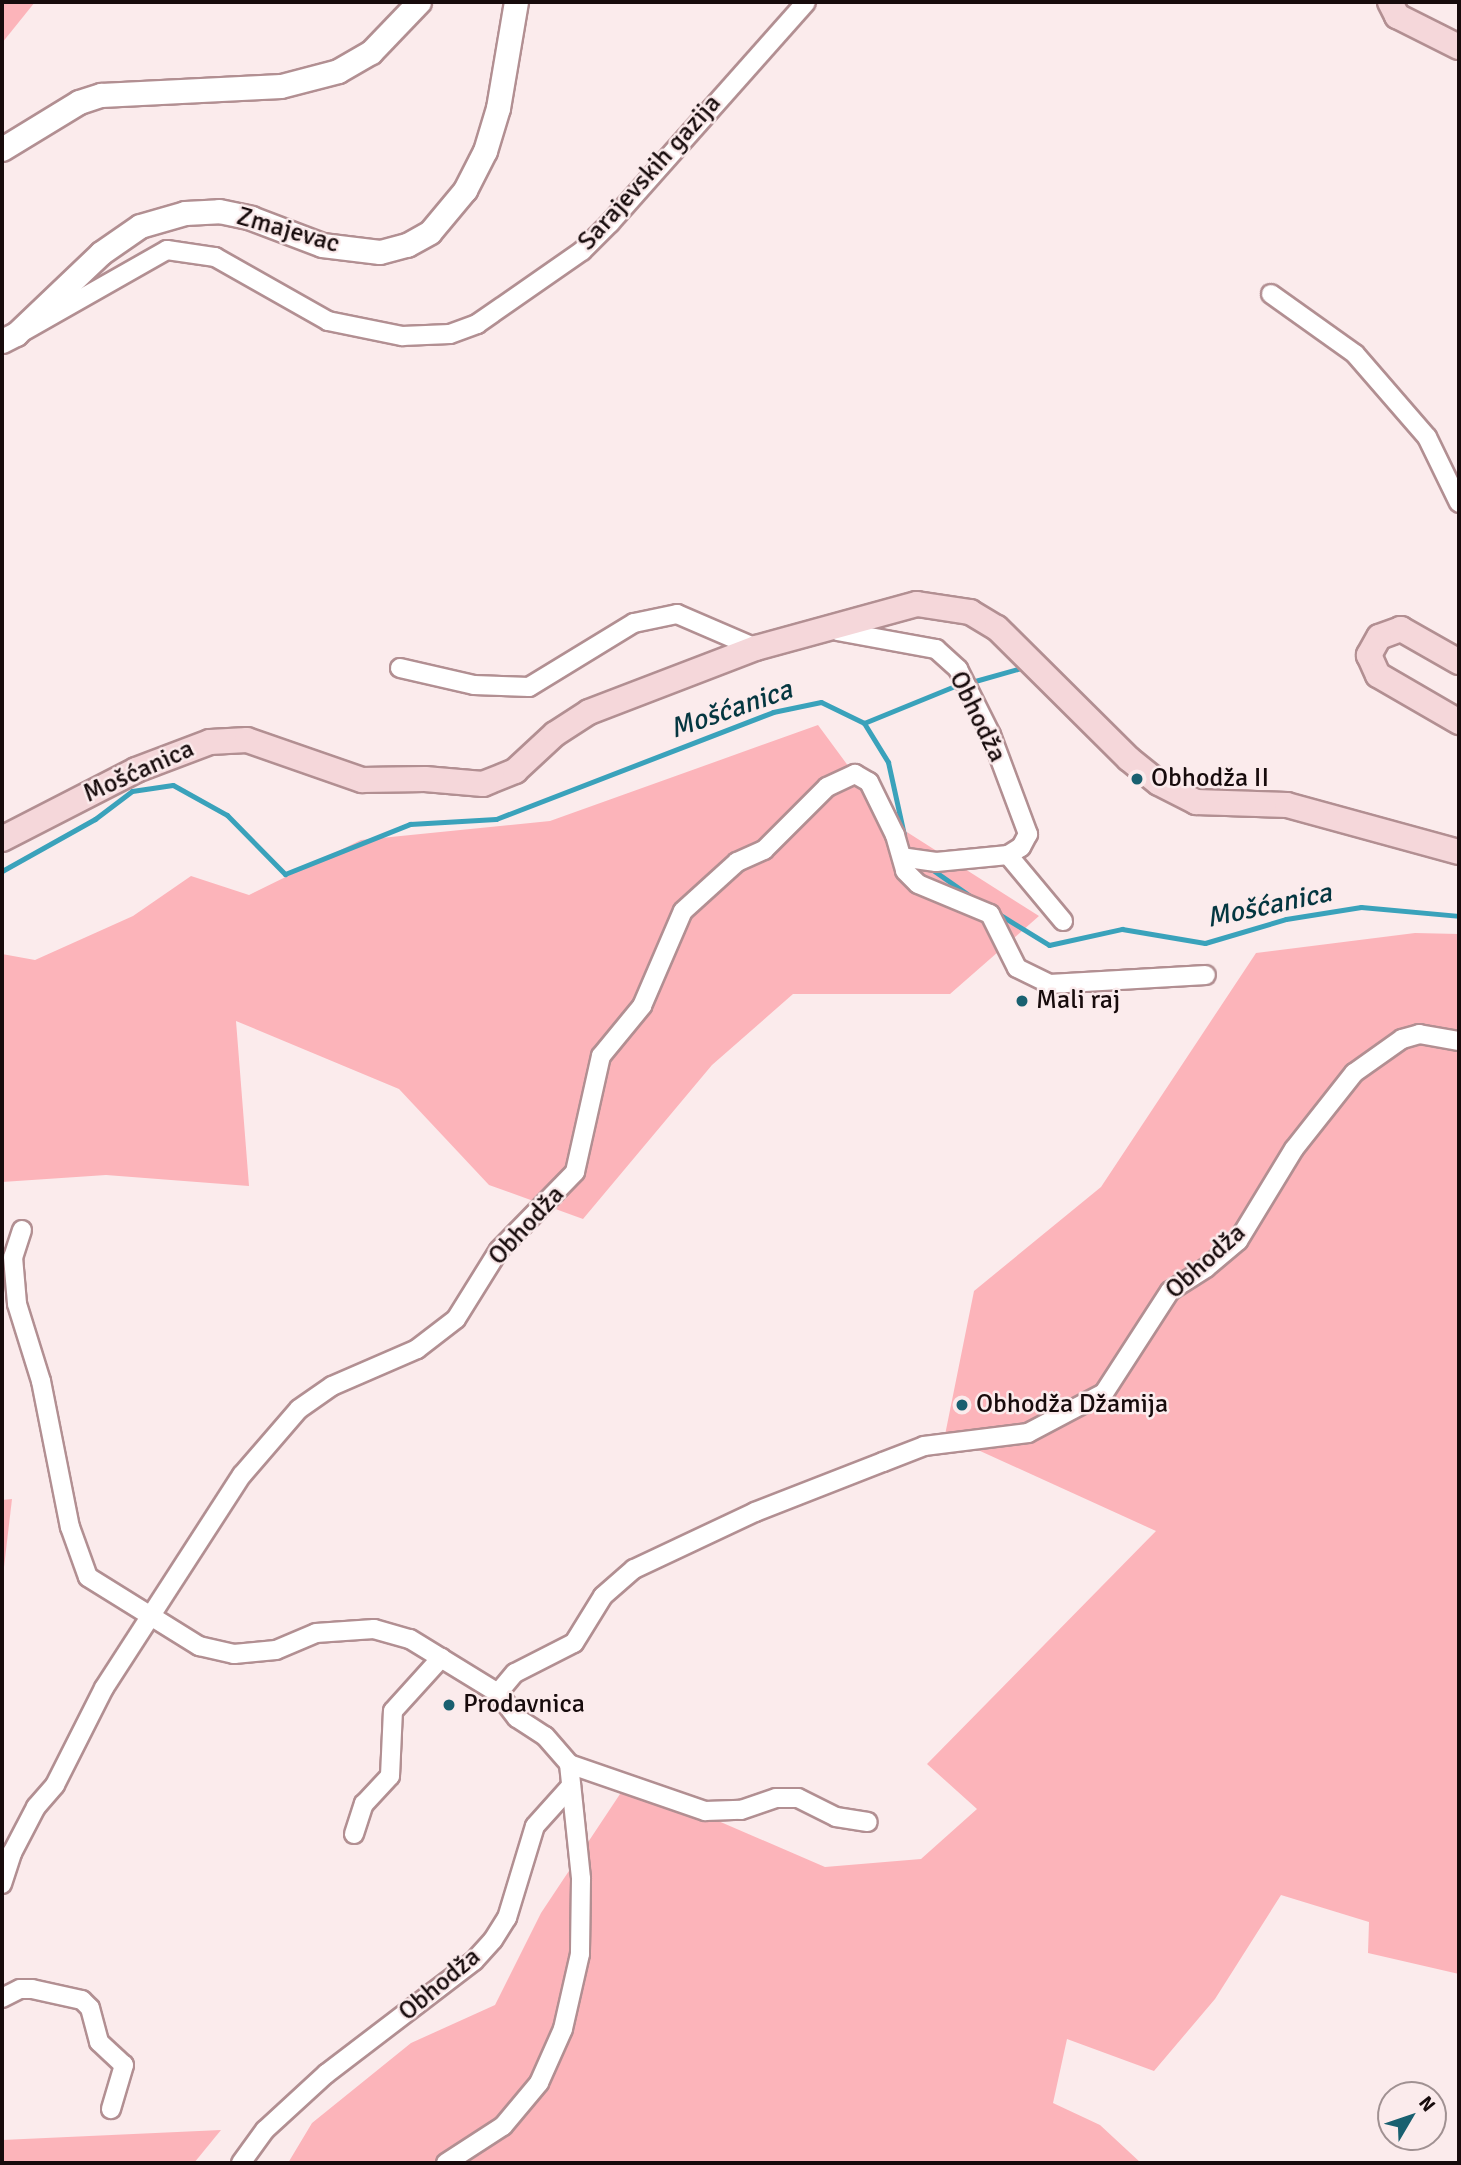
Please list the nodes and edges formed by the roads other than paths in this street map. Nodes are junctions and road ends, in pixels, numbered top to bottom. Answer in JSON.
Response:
{"nodes":[{"id":1,"x":419,"y":2,"type":"edge"},
{"id":2,"x":516,"y":2,"type":"edge"},
{"id":3,"x":806,"y":2,"type":"edge"},
{"id":4,"x":1390,"y":2,"type":"edge"},
{"id":5,"x":1459,"y":47,"type":"edge"},
{"id":6,"x":2,"y":149,"type":"edge"},
{"id":7,"x":1271,"y":293,"type":"dead end"},
{"id":8,"x":9,"y":337,"type":"edge"},
{"id":9,"x":1459,"y":503,"type":"edge"},
{"id":10,"x":819,"y":629,"type":"junction"},
{"id":11,"x":756,"y":648,"type":"junction"},
{"id":12,"x":1459,"y":662,"type":"edge"},
{"id":13,"x":400,"y":668,"type":"dead end"},
{"id":14,"x":1459,"y":722,"type":"edge"},
{"id":15,"x":2,"y":839,"type":"edge"},
{"id":16,"x":1459,"y":852,"type":"edge"},
{"id":17,"x":1008,"y":855,"type":"junction"},
{"id":18,"x":902,"y":857,"type":"junction"},
{"id":19,"x":1063,"y":921,"type":"dead end"},
{"id":20,"x":1206,"y":975,"type":"dead end"},
{"id":21,"x":1459,"y":1041,"type":"edge"},
{"id":22,"x":22,"y":1230,"type":"dead end"},
{"id":23,"x":150,"y":1613,"type":"junction"},
{"id":24,"x":441,"y":1658,"type":"junction"},
{"id":25,"x":498,"y":1693,"type":"junction"},
{"id":26,"x":569,"y":1764,"type":"junction"},
{"id":27,"x":571,"y":1786,"type":"junction"},
{"id":28,"x":868,"y":1822,"type":"dead end"},
{"id":29,"x":354,"y":1835,"type":"dead end"},
{"id":30,"x":2,"y":1884,"type":"edge"},
{"id":31,"x":2,"y":1998,"type":"edge"},
{"id":32,"x":111,"y":2109,"type":"dead end"},
{"id":33,"x":241,"y":2163,"type":"edge"},
{"id":34,"x":446,"y":2163,"type":"edge"}],
"edges":[{"from":1,"to":6,"type":"street"},
{"from":2,"to":8,"type":"street","name":"Zmajevac"},
{"from":3,"to":8,"type":"street","name":"Sarajevskih gazija"},
{"from":4,"to":5,"type":"main road"},
{"from":7,"to":9,"type":"street"},
{"from":10,"to":11,"type":"main road","name":"Mošćanica"},
{"from":10,"to":16,"type":"main road","name":"Mošćanica"},
{"from":10,"to":17,"type":"street","name":"Obhodža"},
{"from":11,"to":13,"type":"street"},
{"from":11,"to":15,"type":"main road","name":"Mošćanica"},
{"from":12,"to":14,"type":"main road"},
{"from":17,"to":18,"type":"street"},
{"from":17,"to":19,"type":"street"},
{"from":18,"to":20,"type":"street","name":"Obhodža"},
{"from":18,"to":23,"type":"street","name":"Obhodža"},
{"from":21,"to":25,"type":"street","name":"Obhodža"},
{"from":22,"to":23,"type":"street"},
{"from":23,"to":24,"type":"street"},
{"from":23,"to":30,"type":"street","name":"Obhodža"},
{"from":24,"to":25,"type":"street"},
{"from":24,"to":29,"type":"street"},
{"from":25,"to":26,"type":"street"},
{"from":26,"to":27,"type":"street"},
{"from":26,"to":28,"type":"street"},
{"from":27,"to":33,"type":"street","name":"Obhodža"},
{"from":27,"to":34,"type":"street"},
{"from":31,"to":32,"type":"street"}]}
